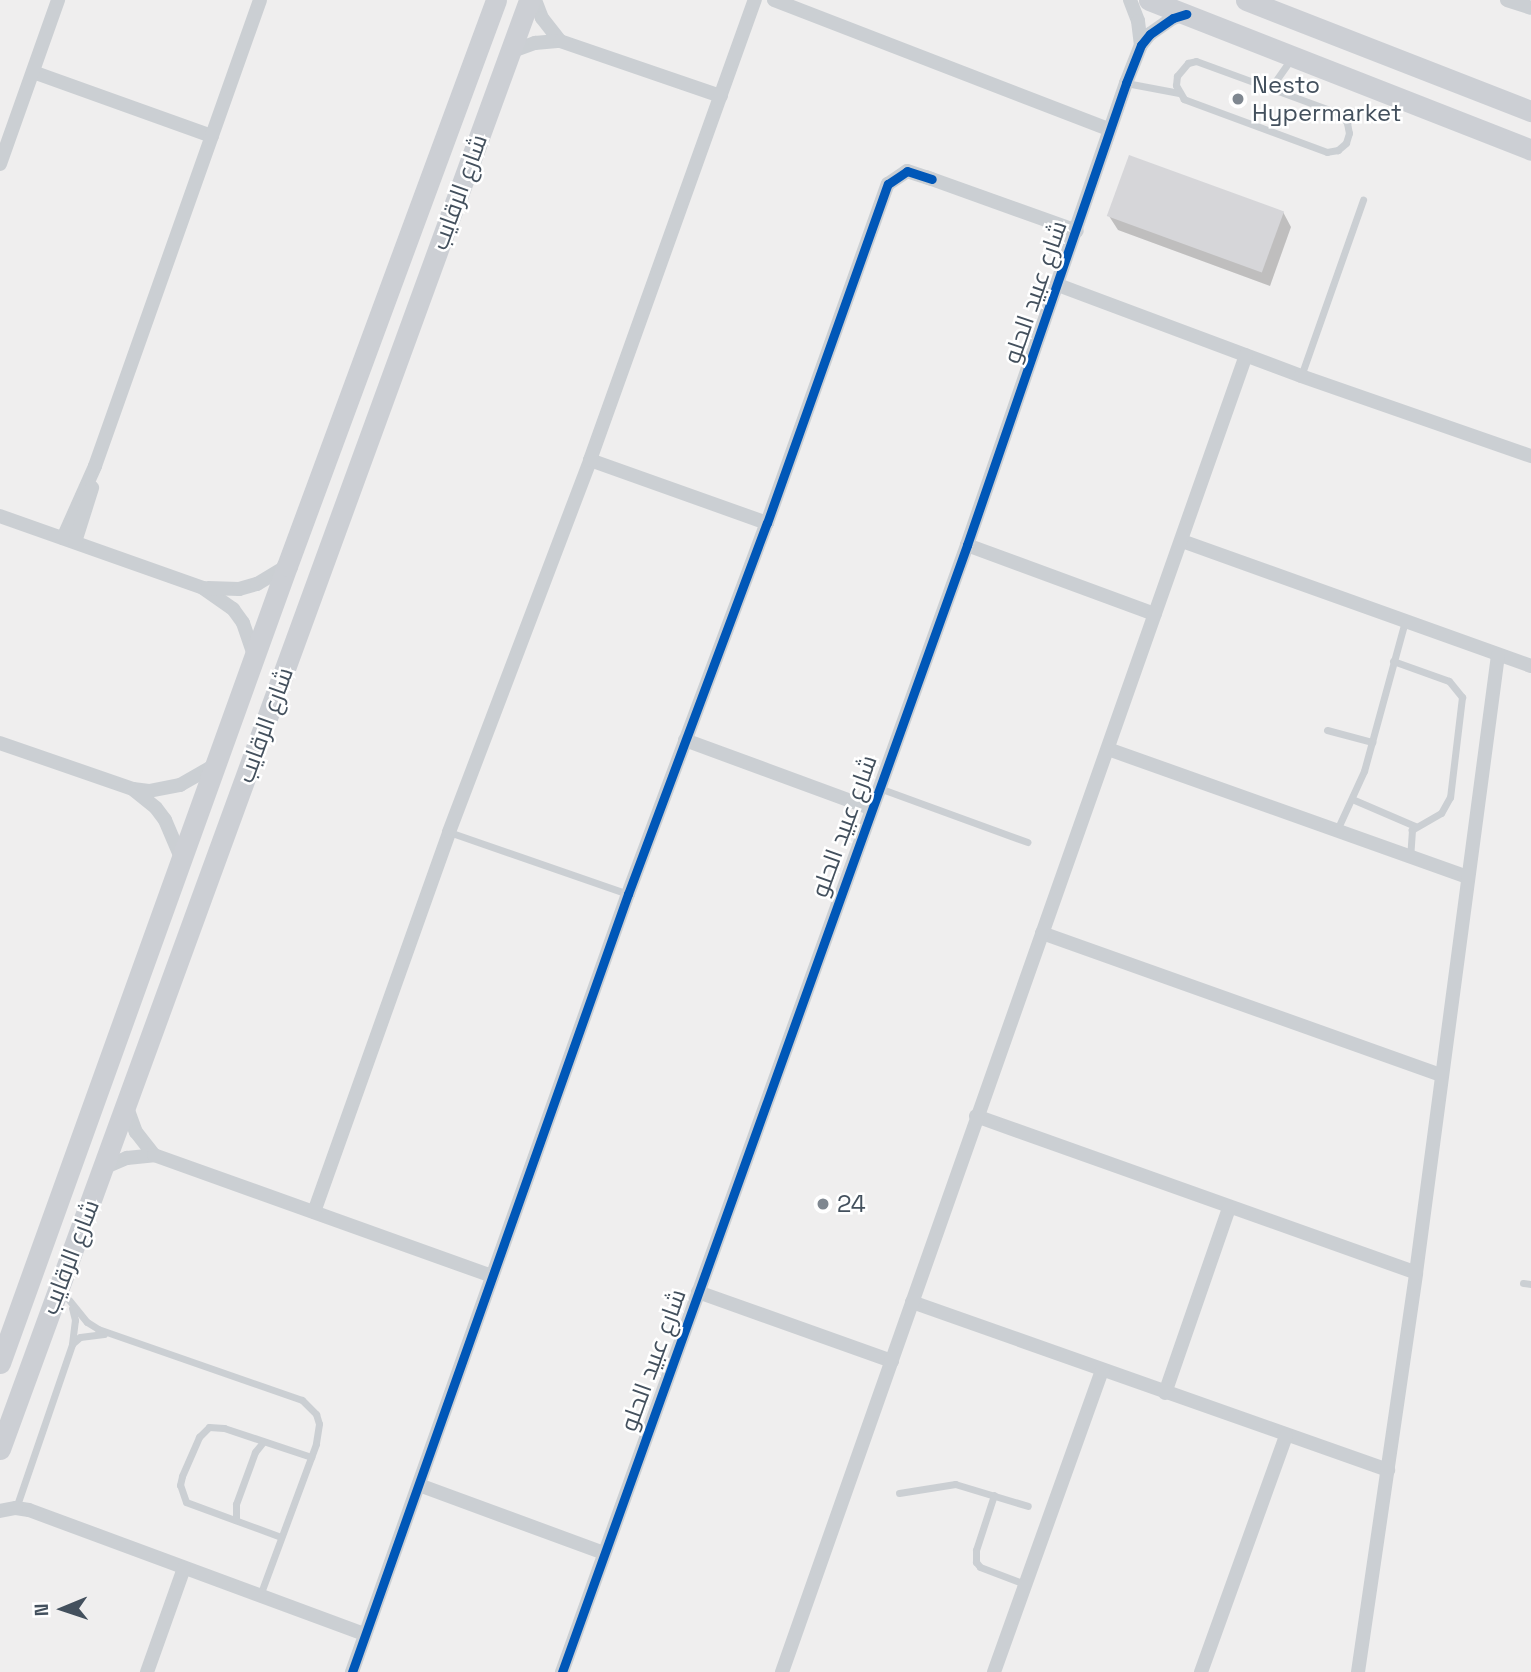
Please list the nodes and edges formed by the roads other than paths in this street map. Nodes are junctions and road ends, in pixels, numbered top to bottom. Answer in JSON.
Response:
{"nodes":[{"id":1,"x":58,"y":0,"type":"edge"},
{"id":2,"x":260,"y":0,"type":"edge"},
{"id":3,"x":496,"y":0,"type":"edge"},
{"id":4,"x":529,"y":0,"type":"edge"},
{"id":5,"x":535,"y":0,"type":"edge"},
{"id":6,"x":755,"y":0,"type":"edge"},
{"id":7,"x":774,"y":0,"type":"edge"},
{"id":8,"x":1130,"y":0,"type":"edge"},
{"id":9,"x":1149,"y":0,"type":"edge"},
{"id":10,"x":1246,"y":0,"type":"edge"},
{"id":11,"x":1507,"y":0,"type":"edge"},
{"id":12,"x":1531,"y":8,"type":"edge"},
{"id":13,"x":1186,"y":14,"type":"junction"},
{"id":14,"x":560,"y":41,"type":"junction"},
{"id":15,"x":1141,"y":45,"type":"junction"},
{"id":16,"x":510,"y":52,"type":"junction"},
{"id":17,"x":1295,"y":56,"type":"junction"},
{"id":18,"x":33,"y":72,"type":"junction"},
{"id":19,"x":1126,"y":83,"type":"junction"},
{"id":20,"x":1270,"y":89,"type":"junction"},
{"id":21,"x":1178,"y":93,"type":"junction"},
{"id":22,"x":721,"y":96,"type":"junction"},
{"id":23,"x":1531,"y":111,"type":"edge"},
{"id":24,"x":1109,"y":129,"type":"junction"},
{"id":25,"x":212,"y":136,"type":"junction"},
{"id":26,"x":1531,"y":149,"type":"edge"},
{"id":27,"x":0,"y":164,"type":"edge"},
{"id":28,"x":1363,"y":200,"type":"dead end"},
{"id":29,"x":1077,"y":231,"type":"junction"},
{"id":30,"x":1058,"y":285,"type":"junction"},
{"id":31,"x":1246,"y":355,"type":"junction"},
{"id":32,"x":1301,"y":376,"type":"junction"},
{"id":33,"x":1531,"y":456,"type":"edge"},
{"id":34,"x":590,"y":460,"type":"junction"},
{"id":35,"x":0,"y":516,"type":"edge"},
{"id":36,"x":767,"y":523,"type":"junction"},
{"id":37,"x":69,"y":540,"type":"junction"},
{"id":38,"x":1182,"y":541,"type":"junction"},
{"id":39,"x":967,"y":545,"type":"junction"},
{"id":40,"x":287,"y":566,"type":"junction"},
{"id":41,"x":203,"y":588,"type":"junction"},
{"id":42,"x":1155,"y":614,"type":"junction"},
{"id":43,"x":1405,"y":621,"type":"junction"},
{"id":44,"x":1498,"y":655,"type":"junction"},
{"id":45,"x":255,"y":658,"type":"junction"},
{"id":46,"x":1393,"y":661,"type":"junction"},
{"id":47,"x":1531,"y":666,"type":"edge"},
{"id":48,"x":1327,"y":730,"type":"dead end"},
{"id":49,"x":685,"y":740,"type":"junction"},
{"id":50,"x":1372,"y":742,"type":"junction"},
{"id":51,"x":0,"y":743,"type":"edge"},
{"id":52,"x":1108,"y":749,"type":"junction"},
{"id":53,"x":215,"y":765,"type":"junction"},
{"id":54,"x":878,"y":788,"type":"junction"},
{"id":55,"x":133,"y":789,"type":"junction"},
{"id":56,"x":1352,"y":799,"type":"junction"},
{"id":57,"x":870,"y":808,"type":"junction"},
{"id":58,"x":1415,"y":826,"type":"junction"},
{"id":59,"x":1337,"y":830,"type":"junction"},
{"id":60,"x":449,"y":832,"type":"junction"},
{"id":61,"x":1027,"y":842,"type":"dead end"},
{"id":62,"x":1410,"y":856,"type":"junction"},
{"id":63,"x":182,"y":860,"type":"junction"},
{"id":64,"x":1468,"y":877,"type":"junction"},
{"id":65,"x":628,"y":894,"type":"junction"},
{"id":66,"x":1042,"y":933,"type":"junction"},
{"id":67,"x":1441,"y":1075,"type":"junction"},
{"id":68,"x":126,"y":1105,"type":"junction"},
{"id":69,"x":976,"y":1116,"type":"junction"},
{"id":70,"x":154,"y":1155,"type":"junction"},
{"id":71,"x":103,"y":1168,"type":"junction"},
{"id":72,"x":1229,"y":1208,"type":"junction"},
{"id":73,"x":314,"y":1212,"type":"junction"},
{"id":74,"x":1416,"y":1273,"type":"junction"},
{"id":75,"x":492,"y":1276,"type":"junction"},
{"id":76,"x":64,"y":1290,"type":"junction"},
{"id":77,"x":698,"y":1292,"type":"junction"},
{"id":78,"x":912,"y":1302,"type":"junction"},
{"id":79,"x":112,"y":1334,"type":"junction"},
{"id":80,"x":72,"y":1344,"type":"junction"},
{"id":81,"x":892,"y":1361,"type":"junction"},
{"id":82,"x":0,"y":1363,"type":"edge"},
{"id":83,"x":1102,"y":1370,"type":"junction"},
{"id":84,"x":1165,"y":1393,"type":"junction"},
{"id":85,"x":1286,"y":1436,"type":"junction"},
{"id":86,"x":263,"y":1442,"type":"junction"},
{"id":87,"x":0,"y":1449,"type":"edge"},
{"id":88,"x":311,"y":1457,"type":"junction"},
{"id":89,"x":1388,"y":1470,"type":"junction"},
{"id":90,"x":419,"y":1485,"type":"junction"},
{"id":91,"x":899,"y":1493,"type":"dead end"},
{"id":92,"x":994,"y":1495,"type":"junction"},
{"id":93,"x":1028,"y":1506,"type":"dead end"},
{"id":94,"x":16,"y":1508,"type":"junction"},
{"id":95,"x":0,"y":1511,"type":"edge"},
{"id":96,"x":236,"y":1520,"type":"junction"},
{"id":97,"x":281,"y":1537,"type":"junction"},
{"id":98,"x":604,"y":1553,"type":"junction"},
{"id":99,"x":184,"y":1568,"type":"junction"},
{"id":100,"x":1026,"y":1584,"type":"junction"},
{"id":101,"x":259,"y":1595,"type":"junction"},
{"id":102,"x":365,"y":1634,"type":"junction"},
{"id":103,"x":147,"y":1672,"type":"edge"},
{"id":104,"x":352,"y":1672,"type":"edge"},
{"id":105,"x":562,"y":1672,"type":"edge"},
{"id":106,"x":782,"y":1672,"type":"edge"},
{"id":107,"x":995,"y":1672,"type":"edge"},
{"id":108,"x":1201,"y":1672,"type":"edge"},
{"id":109,"x":1358,"y":1672,"type":"edge"}],
"edges":[{"from":1,"to":18,"type":"street"},
{"from":2,"to":25,"type":"street"},
{"from":3,"to":40,"type":"street","name":"شارع الرقايب"},
{"from":4,"to":16,"type":"street","name":"شارع الرقايب"},
{"from":5,"to":14,"type":"street"},
{"from":6,"to":22,"type":"street"},
{"from":7,"to":24,"type":"street"},
{"from":8,"to":15,"type":"street"},
{"from":9,"to":13,"type":"street"},
{"from":10,"to":23,"type":"street"},
{"from":11,"to":12,"type":"street"},
{"from":13,"to":15,"type":"street","name":"شارع عبيد الحلو"},
{"from":13,"to":17,"type":"street"},
{"from":14,"to":16,"type":"street"},
{"from":14,"to":22,"type":"street"},
{"from":15,"to":19,"type":"street","name":"شارع عبيد الحلو"},
{"from":16,"to":68,"type":"street","name":"شارع الرقايب"},
{"from":17,"to":20,"type":"lane"},
{"from":17,"to":26,"type":"street"},
{"from":18,"to":25,"type":"street"},
{"from":18,"to":27,"type":"street"},
{"from":19,"to":21,"type":"lane"},
{"from":19,"to":24,"type":"street","name":"شارع عبيد الحلو"},
{"from":20,"to":21,"type":"lane"},
{"from":20,"to":21,"type":"lane"},
{"from":22,"to":34,"type":"street"},
{"from":24,"to":29,"type":"street","name":"شارع عبيد الحلو"},
{"from":25,"to":37,"type":"street"},
{"from":28,"to":32,"type":"lane"},
{"from":29,"to":30,"type":"street","name":"شارع عبيد الحلو"},
{"from":29,"to":36,"type":"street"},
{"from":30,"to":31,"type":"street"},
{"from":30,"to":39,"type":"street","name":"شارع عبيد الحلو"},
{"from":31,"to":32,"type":"street"},
{"from":31,"to":38,"type":"street"},
{"from":32,"to":33,"type":"street"},
{"from":34,"to":36,"type":"street"},
{"from":34,"to":60,"type":"street"},
{"from":35,"to":37,"type":"street"},
{"from":36,"to":49,"type":"street"},
{"from":37,"to":41,"type":"street"},
{"from":38,"to":42,"type":"street"},
{"from":38,"to":43,"type":"street"},
{"from":39,"to":42,"type":"street"},
{"from":39,"to":54,"type":"street","name":"شارع عبيد الحلو"},
{"from":40,"to":41,"type":"street"},
{"from":40,"to":45,"type":"street","name":"شارع الرقايب"},
{"from":41,"to":45,"type":"street"},
{"from":42,"to":52,"type":"street"},
{"from":43,"to":44,"type":"street"},
{"from":43,"to":46,"type":"lane"},
{"from":44,"to":47,"type":"street"},
{"from":44,"to":64,"type":"street"},
{"from":45,"to":53,"type":"street","name":"شارع الرقايب"},
{"from":46,"to":50,"type":"lane"},
{"from":46,"to":58,"type":"lane"},
{"from":48,"to":50,"type":"lane"},
{"from":49,"to":57,"type":"street"},
{"from":49,"to":65,"type":"street"},
{"from":50,"to":56,"type":"lane"},
{"from":51,"to":55,"type":"street"},
{"from":52,"to":59,"type":"street"},
{"from":52,"to":66,"type":"street"},
{"from":53,"to":55,"type":"street"},
{"from":53,"to":63,"type":"street","name":"شارع الرقايب"},
{"from":54,"to":57,"type":"street","name":"شارع عبيد الحلو"},
{"from":54,"to":61,"type":"lane"},
{"from":55,"to":63,"type":"street"},
{"from":56,"to":58,"type":"lane"},
{"from":56,"to":59,"type":"lane"},
{"from":57,"to":77,"type":"street","name":"شارع عبيد الحلو"},
{"from":58,"to":62,"type":"lane"},
{"from":59,"to":62,"type":"street"},
{"from":60,"to":65,"type":"lane"},
{"from":60,"to":73,"type":"street"},
{"from":62,"to":64,"type":"street"},
{"from":63,"to":82,"type":"street","name":"شارع الرقايب"},
{"from":64,"to":67,"type":"street"},
{"from":65,"to":75,"type":"street"},
{"from":66,"to":67,"type":"street"},
{"from":66,"to":69,"type":"street"},
{"from":67,"to":74,"type":"street"},
{"from":68,"to":70,"type":"street"},
{"from":68,"to":71,"type":"street","name":"شارع الرقايب"},
{"from":69,"to":72,"type":"street"},
{"from":69,"to":78,"type":"street"},
{"from":70,"to":71,"type":"street"},
{"from":70,"to":73,"type":"street"},
{"from":71,"to":76,"type":"street","name":"شارع الرقايب"},
{"from":72,"to":74,"type":"street"},
{"from":72,"to":84,"type":"street"},
{"from":73,"to":75,"type":"street"},
{"from":74,"to":89,"type":"street"},
{"from":75,"to":90,"type":"street"},
{"from":76,"to":79,"type":"lane"},
{"from":76,"to":80,"type":"lane"},
{"from":76,"to":87,"type":"street","name":"شارع الرقايب"},
{"from":77,"to":81,"type":"street"},
{"from":77,"to":98,"type":"street","name":"شارع عبيد الحلو"},
{"from":78,"to":81,"type":"street"},
{"from":78,"to":83,"type":"street"},
{"from":79,"to":80,"type":"lane"},
{"from":79,"to":88,"type":"lane"},
{"from":80,"to":94,"type":"lane"},
{"from":81,"to":106,"type":"street"},
{"from":83,"to":84,"type":"street"},
{"from":83,"to":100,"type":"street"},
{"from":84,"to":85,"type":"street"},
{"from":85,"to":89,"type":"street"},
{"from":85,"to":108,"type":"street"},
{"from":86,"to":88,"type":"lane"},
{"from":86,"to":96,"type":"lane"},
{"from":86,"to":96,"type":"lane"},
{"from":88,"to":97,"type":"lane"},
{"from":89,"to":109,"type":"street"},
{"from":90,"to":98,"type":"street"},
{"from":90,"to":102,"type":"street"},
{"from":91,"to":92,"type":"lane"},
{"from":92,"to":93,"type":"lane"},
{"from":92,"to":100,"type":"lane"},
{"from":94,"to":95,"type":"street"},
{"from":94,"to":99,"type":"street"},
{"from":96,"to":97,"type":"lane"},
{"from":97,"to":101,"type":"lane"},
{"from":98,"to":105,"type":"street","name":"شارع عبيد الحلو"},
{"from":99,"to":101,"type":"street"},
{"from":99,"to":103,"type":"street"},
{"from":100,"to":107,"type":"street"},
{"from":101,"to":102,"type":"street"},
{"from":102,"to":104,"type":"street"}]}
